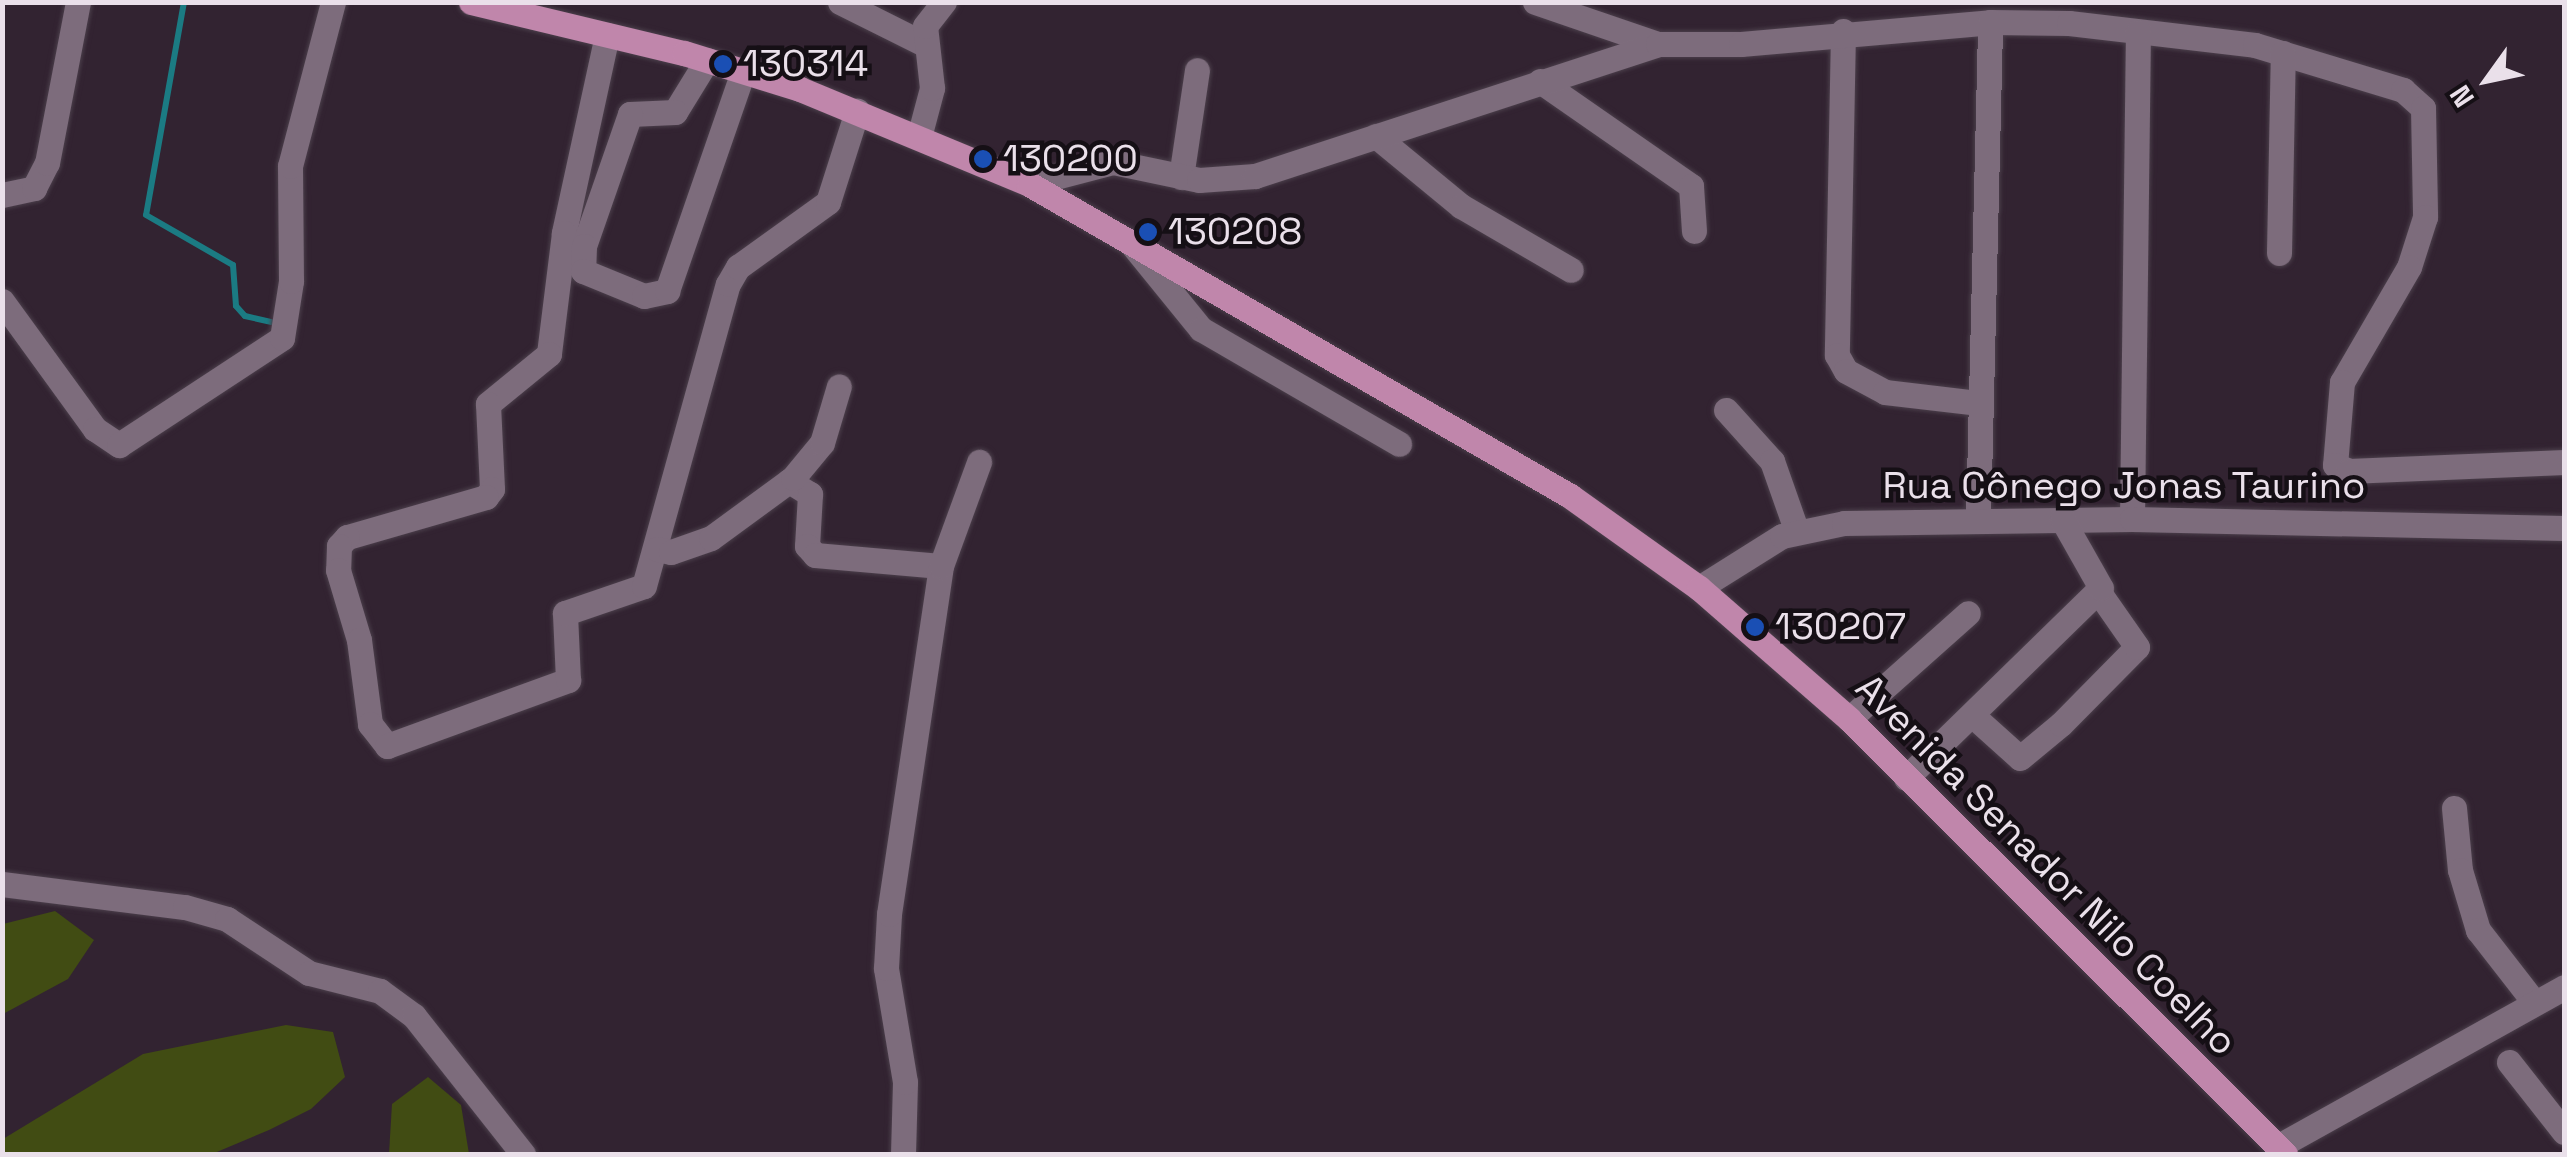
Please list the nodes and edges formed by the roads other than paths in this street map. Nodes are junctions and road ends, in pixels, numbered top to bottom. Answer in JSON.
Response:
{"nodes":[{"id":1,"x":78,"y":2,"type":"edge"},
{"id":2,"x":332,"y":2,"type":"edge"},
{"id":3,"x":471,"y":2,"type":"edge"},
{"id":4,"x":840,"y":2,"type":"edge"},
{"id":5,"x":944,"y":2,"type":"edge"},
{"id":6,"x":1535,"y":2,"type":"edge"},
{"id":7,"x":534,"y":11,"type":"edge"},
{"id":8,"x":1990,"y":22,"type":"junction"},
{"id":9,"x":1843,"y":31,"type":"junction"},
{"id":10,"x":2138,"y":32,"type":"junction"},
{"id":11,"x":608,"y":35,"type":"junction"},
{"id":12,"x":922,"y":43,"type":"junction"},
{"id":13,"x":1658,"y":44,"type":"junction"},
{"id":14,"x":2283,"y":53,"type":"junction"},
{"id":15,"x":707,"y":60,"type":"junction"},
{"id":16,"x":1197,"y":70,"type":"dead end"},
{"id":17,"x":743,"y":71,"type":"junction"},
{"id":18,"x":1540,"y":81,"type":"junction"},
{"id":19,"x":857,"y":111,"type":"junction"},
{"id":20,"x":1376,"y":136,"type":"junction"},
{"id":21,"x":919,"y":138,"type":"junction"},
{"id":22,"x":1181,"y":177,"type":"junction"},
{"id":23,"x":1029,"y":184,"type":"junction"},
{"id":24,"x":2,"y":195,"type":"edge"},
{"id":25,"x":1694,"y":231,"type":"dead end"},
{"id":26,"x":1128,"y":239,"type":"junction"},
{"id":27,"x":2279,"y":253,"type":"dead end"},
{"id":28,"x":1572,"y":270,"type":"dead end"},
{"id":29,"x":2,"y":301,"type":"edge"},
{"id":30,"x":839,"y":386,"type":"dead end"},
{"id":31,"x":1979,"y":403,"type":"junction"},
{"id":32,"x":1726,"y":410,"type":"dead end"},
{"id":33,"x":1399,"y":444,"type":"dead end"},
{"id":34,"x":979,"y":462,"type":"dead end"},
{"id":35,"x":2564,"y":462,"type":"edge"},
{"id":36,"x":789,"y":481,"type":"junction"},
{"id":37,"x":1978,"y":520,"type":"junction"},
{"id":38,"x":2062,"y":520,"type":"junction"},
{"id":39,"x":2132,"y":520,"type":"junction"},
{"id":40,"x":2564,"y":528,"type":"edge"},
{"id":41,"x":1796,"y":532,"type":"junction"},
{"id":42,"x":657,"y":549,"type":"junction"},
{"id":43,"x":941,"y":566,"type":"junction"},
{"id":44,"x":1699,"y":588,"type":"junction"},
{"id":45,"x":2098,"y":591,"type":"junction"},
{"id":46,"x":1968,"y":613,"type":"dead end"},
{"id":47,"x":1972,"y":715,"type":"junction"},
{"id":48,"x":1848,"y":719,"type":"junction"},
{"id":49,"x":1906,"y":778,"type":"junction"},
{"id":50,"x":2454,"y":808,"type":"dead end"},
{"id":51,"x":2,"y":884,"type":"edge"},
{"id":52,"x":2564,"y":987,"type":"edge"},
{"id":53,"x":2534,"y":1002,"type":"junction"},
{"id":54,"x":2509,"y":1062,"type":"dead end"},
{"id":55,"x":2564,"y":1132,"type":"edge"},
{"id":56,"x":2281,"y":1151,"type":"edge"},
{"id":57,"x":523,"y":1154,"type":"edge"},
{"id":58,"x":903,"y":1154,"type":"edge"}],
"edges":[{"from":1,"to":24,"type":"street"},
{"from":2,"to":29,"type":"street"},
{"from":3,"to":7,"type":"main road","name":"Avenida Senador Nilo Coelho"},
{"from":4,"to":12,"type":"street"},
{"from":5,"to":12,"type":"street"},
{"from":6,"to":13,"type":"street"},
{"from":7,"to":11,"type":"main road","name":"Avenida Senador Nilo Coelho"},
{"from":8,"to":9,"type":"street"},
{"from":8,"to":10,"type":"street"},
{"from":8,"to":31,"type":"street"},
{"from":9,"to":13,"type":"street"},
{"from":9,"to":31,"type":"street"},
{"from":10,"to":14,"type":"street"},
{"from":10,"to":39,"type":"street"},
{"from":11,"to":15,"type":"main road","name":"Avenida Senador Nilo Coelho"},
{"from":11,"to":42,"type":"street"},
{"from":12,"to":21,"type":"street"},
{"from":13,"to":18,"type":"street"},
{"from":14,"to":27,"type":"street"},
{"from":14,"to":35,"type":"street","name":"Rua Cônego Jonas Taurino"},
{"from":15,"to":17,"type":"main road","name":"Avenida Senador Nilo Coelho"},
{"from":15,"to":17,"type":"street"},
{"from":16,"to":22,"type":"street"},
{"from":17,"to":19,"type":"main road","name":"Avenida Senador Nilo Coelho"},
{"from":18,"to":20,"type":"street"},
{"from":18,"to":25,"type":"street"},
{"from":19,"to":21,"type":"main road","name":"Avenida Senador Nilo Coelho"},
{"from":19,"to":42,"type":"street"},
{"from":20,"to":22,"type":"street"},
{"from":20,"to":28,"type":"street"},
{"from":21,"to":23,"type":"main road","name":"Avenida Senador Nilo Coelho"},
{"from":22,"to":23,"type":"street"},
{"from":23,"to":26,"type":"main road","name":"Avenida Senador Nilo Coelho"},
{"from":26,"to":33,"type":"street"},
{"from":26,"to":44,"type":"main road","name":"Avenida Senador Nilo Coelho"},
{"from":30,"to":36,"type":"street"},
{"from":31,"to":37,"type":"street"},
{"from":32,"to":41,"type":"street"},
{"from":34,"to":43,"type":"street"},
{"from":36,"to":42,"type":"street"},
{"from":36,"to":43,"type":"street"},
{"from":37,"to":38,"type":"street","name":"Rua Cônego Jonas Taurino"},
{"from":37,"to":41,"type":"street","name":"Rua Cônego Jonas Taurino"},
{"from":38,"to":39,"type":"street","name":"Rua Cônego Jonas Taurino"},
{"from":38,"to":45,"type":"street"},
{"from":39,"to":40,"type":"street","name":"Rua Cônego Jonas Taurino"},
{"from":41,"to":44,"type":"street","name":"Rua Cônego Jonas Taurino"},
{"from":43,"to":58,"type":"street"},
{"from":44,"to":48,"type":"main road","name":"Avenida Senador Nilo Coelho"},
{"from":45,"to":47,"type":"street"},
{"from":45,"to":47,"type":"street"},
{"from":46,"to":48,"type":"street"},
{"from":47,"to":49,"type":"street"},
{"from":48,"to":49,"type":"main road","name":"Avenida Senador Nilo Coelho"},
{"from":49,"to":56,"type":"main road","name":"Avenida Senador Nilo Coelho"},
{"from":50,"to":53,"type":"street"},
{"from":51,"to":57,"type":"street"},
{"from":52,"to":53,"type":"street"},
{"from":53,"to":56,"type":"street"},
{"from":54,"to":55,"type":"street"}]}
